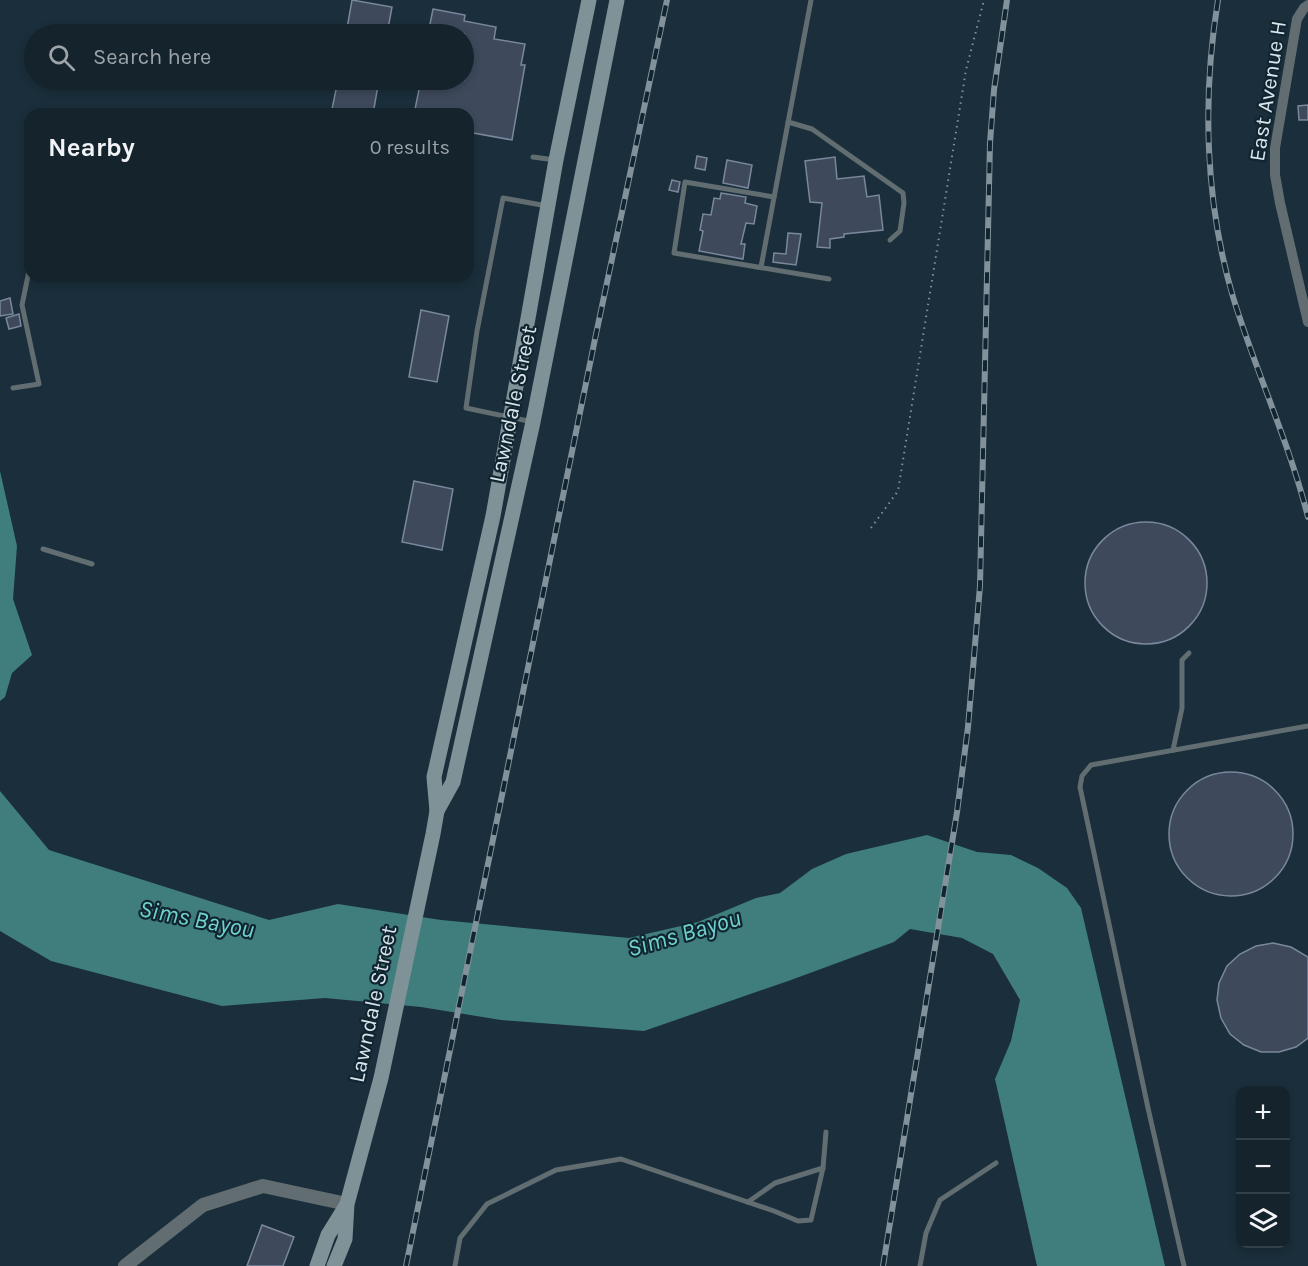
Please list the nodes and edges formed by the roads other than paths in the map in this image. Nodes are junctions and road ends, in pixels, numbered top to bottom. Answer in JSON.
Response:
{"nodes":[{"id":1,"x":589,"y":0,"type":"edge"},
{"id":2,"x":617,"y":0,"type":"edge"},
{"id":3,"x":811,"y":0,"type":"edge"},
{"id":4,"x":1306,"y":7,"type":"edge"},
{"id":5,"x":788,"y":122,"type":"junction"},
{"id":6,"x":533,"y":157,"type":"dead end"},
{"id":7,"x":556,"y":160,"type":"junction"},
{"id":8,"x":774,"y":197,"type":"junction"},
{"id":9,"x":549,"y":206,"type":"junction"},
{"id":10,"x":890,"y":240,"type":"dead end"},
{"id":11,"x":761,"y":267,"type":"junction"},
{"id":12,"x":829,"y":279,"type":"dead end"},
{"id":13,"x":27,"y":282,"type":"edge"},
{"id":14,"x":1308,"y":322,"type":"edge"},
{"id":15,"x":13,"y":388,"type":"dead end"},
{"id":16,"x":512,"y":418,"type":"junction"},
{"id":17,"x":533,"y":422,"type":"junction"},
{"id":18,"x":43,"y":549,"type":"dead end"},
{"id":19,"x":92,"y":564,"type":"dead end"},
{"id":20,"x":1189,"y":653,"type":"dead end"},
{"id":21,"x":1308,"y":726,"type":"edge"},
{"id":22,"x":1173,"y":750,"type":"junction"},
{"id":23,"x":437,"y":811,"type":"junction"},
{"id":24,"x":825,"y":1132,"type":"dead end"},
{"id":25,"x":996,"y":1162,"type":"dead end"},
{"id":26,"x":823,"y":1168,"type":"junction"},
{"id":27,"x":748,"y":1202,"type":"junction"},
{"id":28,"x":347,"y":1204,"type":"junction"},
{"id":29,"x":125,"y":1266,"type":"edge"},
{"id":30,"x":317,"y":1266,"type":"edge"},
{"id":31,"x":334,"y":1266,"type":"edge"},
{"id":32,"x":455,"y":1266,"type":"edge"},
{"id":33,"x":920,"y":1266,"type":"edge"},
{"id":34,"x":1184,"y":1266,"type":"edge"}],
"edges":[{"from":1,"to":7,"type":"main road","name":"Lawndale Street"},
{"from":2,"to":17,"type":"main road","name":"Lawndale Street"},
{"from":3,"to":5,"type":"lane"},
{"from":4,"to":14,"type":"street","name":"East Avenue H"},
{"from":5,"to":8,"type":"lane"},
{"from":5,"to":10,"type":"lane"},
{"from":6,"to":7,"type":"lane"},
{"from":7,"to":9,"type":"main road","name":"Lawndale Street"},
{"from":8,"to":11,"type":"lane"},
{"from":8,"to":11,"type":"lane"},
{"from":9,"to":16,"type":"main road","name":"Lawndale Street"},
{"from":9,"to":16,"type":"lane"},
{"from":11,"to":12,"type":"lane"},
{"from":13,"to":15,"type":"lane"},
{"from":16,"to":17,"type":"lane"},
{"from":16,"to":23,"type":"main road","name":"Lawndale Street"},
{"from":17,"to":23,"type":"main road","name":"Lawndale Street"},
{"from":18,"to":19,"type":"lane"},
{"from":20,"to":22,"type":"lane"},
{"from":21,"to":22,"type":"lane"},
{"from":22,"to":34,"type":"lane"},
{"from":23,"to":28,"type":"main road","name":"Lawndale Street"},
{"from":24,"to":26,"type":"lane"},
{"from":25,"to":33,"type":"lane"},
{"from":26,"to":27,"type":"lane"},
{"from":26,"to":27,"type":"lane"},
{"from":27,"to":32,"type":"lane"},
{"from":28,"to":29,"type":"street"},
{"from":28,"to":30,"type":"main road","name":"Lawndale Street"},
{"from":28,"to":31,"type":"main road","name":"Lawndale Street"}]}
